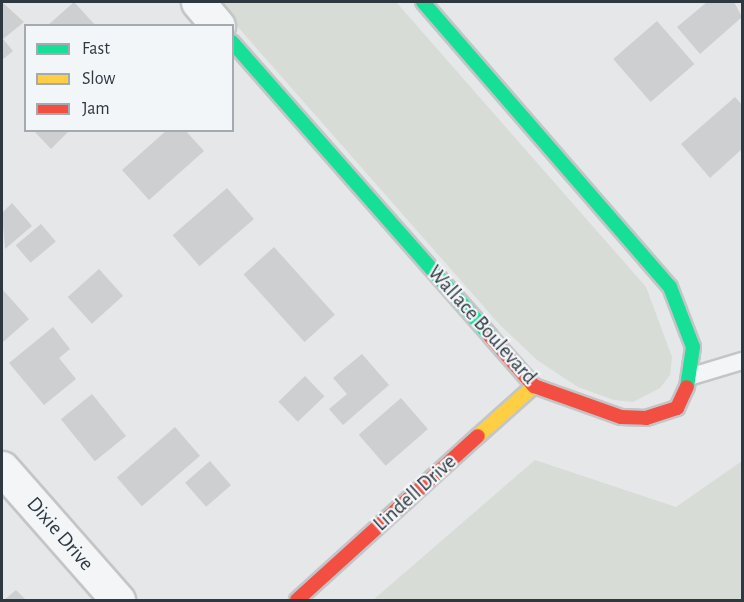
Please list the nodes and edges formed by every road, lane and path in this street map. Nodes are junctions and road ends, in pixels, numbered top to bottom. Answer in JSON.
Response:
{"nodes":[{"id":1,"x":198,"y":2,"type":"edge"},
{"id":2,"x":423,"y":2,"type":"edge"},
{"id":3,"x":216,"y":24,"type":"edge"},
{"id":4,"x":234,"y":44,"type":"edge"},
{"id":5,"x":742,"y":361,"type":"edge"},
{"id":6,"x":692,"y":376,"type":"junction"},
{"id":7,"x":534,"y":386,"type":"junction"},
{"id":8,"x":2,"y":468,"type":"edge"},
{"id":9,"x":118,"y":600,"type":"edge"},
{"id":10,"x":297,"y":600,"type":"edge"}],
"edges":[{"from":1,"to":3,"type":"street"},
{"from":2,"to":6,"type":"street","name":"Wallace Boulevard"},
{"from":4,"to":7,"type":"street","name":"Wallace Boulevard"},
{"from":5,"to":6,"type":"lane"},
{"from":6,"to":7,"type":"street","name":"Wallace Boulevard"},
{"from":7,"to":10,"type":"street","name":"Lindell Drive"},
{"from":8,"to":9,"type":"street","name":"Dixie Drive"}]}
